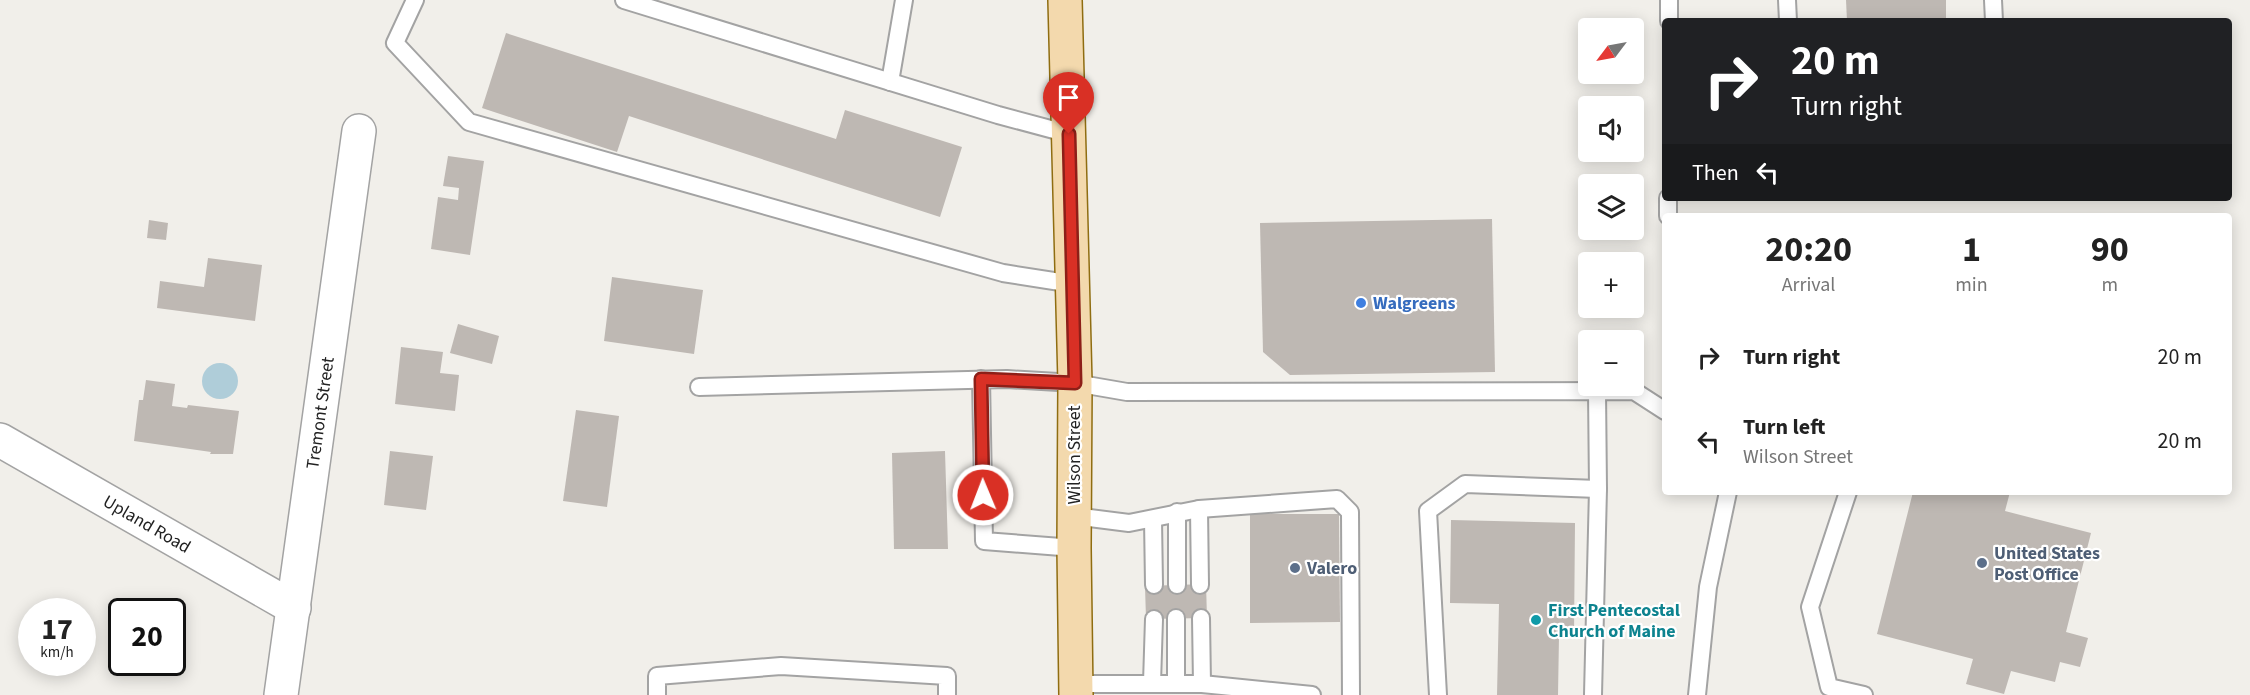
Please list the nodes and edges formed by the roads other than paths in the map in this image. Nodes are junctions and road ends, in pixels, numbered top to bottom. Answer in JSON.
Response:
{"nodes":[{"id":1,"x":416,"y":0,"type":"edge"},
{"id":2,"x":624,"y":0,"type":"edge"},
{"id":3,"x":904,"y":0,"type":"edge"},
{"id":4,"x":1065,"y":0,"type":"edge"},
{"id":5,"x":1669,"y":0,"type":"edge"},
{"id":6,"x":1787,"y":0,"type":"edge"},
{"id":7,"x":1993,"y":0,"type":"edge"},
{"id":8,"x":1669,"y":18,"type":"edge"},
{"id":9,"x":1788,"y":18,"type":"edge"},
{"id":10,"x":1994,"y":18,"type":"edge"},
{"id":11,"x":890,"y":82,"type":"junction"},
{"id":12,"x":359,"y":131,"type":"dead end"},
{"id":13,"x":1069,"y":134,"type":"junction"},
{"id":14,"x":1073,"y":284,"type":"junction"},
{"id":15,"x":981,"y":379,"type":"junction"},
{"id":16,"x":1075,"y":383,"type":"junction"},
{"id":17,"x":699,"y":387,"type":"dead end"},
{"id":18,"x":1578,"y":392,"type":"edge"},
{"id":19,"x":1597,"y":396,"type":"edge"},
{"id":20,"x":1642,"y":396,"type":"edge"},
{"id":21,"x":1662,"y":409,"type":"edge"},
{"id":22,"x":0,"y":440,"type":"edge"},
{"id":23,"x":1598,"y":489,"type":"junction"},
{"id":24,"x":1727,"y":495,"type":"edge"},
{"id":25,"x":1847,"y":495,"type":"edge"},
{"id":26,"x":1199,"y":509,"type":"junction"},
{"id":27,"x":1177,"y":512,"type":"junction"},
{"id":28,"x":1074,"y":516,"type":"junction"},
{"id":29,"x":1154,"y":519,"type":"junction"},
{"id":30,"x":1074,"y":548,"type":"junction"},
{"id":31,"x":1154,"y":585,"type":"dead end"},
{"id":32,"x":1177,"y":585,"type":"dead end"},
{"id":33,"x":1200,"y":585,"type":"dead end"},
{"id":34,"x":294,"y":608,"type":"junction"},
{"id":35,"x":1176,"y":618,"type":"dead end"},
{"id":36,"x":1201,"y":618,"type":"dead end"},
{"id":37,"x":1154,"y":619,"type":"dead end"},
{"id":38,"x":1152,"y":683,"type":"junction"},
{"id":39,"x":1176,"y":684,"type":"junction"},
{"id":40,"x":1202,"y":684,"type":"junction"},
{"id":41,"x":1076,"y":689,"type":"edge"},
{"id":42,"x":1828,"y":692,"type":"edge"},
{"id":43,"x":281,"y":695,"type":"edge"},
{"id":44,"x":657,"y":695,"type":"edge"},
{"id":45,"x":947,"y":695,"type":"edge"},
{"id":46,"x":1312,"y":695,"type":"edge"},
{"id":47,"x":1351,"y":695,"type":"edge"},
{"id":48,"x":1438,"y":695,"type":"edge"},
{"id":49,"x":1593,"y":695,"type":"edge"},
{"id":50,"x":1697,"y":695,"type":"edge"},
{"id":51,"x":1864,"y":695,"type":"edge"}],
"edges":[{"from":1,"to":14,"type":"lane"},
{"from":2,"to":11,"type":"lane"},
{"from":3,"to":11,"type":"lane"},
{"from":4,"to":13,"type":"main road","name":"Wilson Street"},
{"from":5,"to":8,"type":"lane"},
{"from":6,"to":9,"type":"lane"},
{"from":7,"to":10,"type":"lane"},
{"from":11,"to":13,"type":"lane"},
{"from":12,"to":34,"type":"street","name":"Tremont Street"},
{"from":13,"to":14,"type":"main road","name":"Wilson Street"},
{"from":14,"to":16,"type":"main road","name":"Wilson Street"},
{"from":15,"to":16,"type":"lane"},
{"from":15,"to":17,"type":"lane"},
{"from":15,"to":30,"type":"lane"},
{"from":16,"to":18,"type":"lane"},
{"from":16,"to":28,"type":"main road","name":"Wilson Street"},
{"from":19,"to":23,"type":"lane"},
{"from":20,"to":21,"type":"lane"},
{"from":22,"to":34,"type":"street","name":"Upland Road"},
{"from":23,"to":48,"type":"lane"},
{"from":23,"to":49,"type":"lane"},
{"from":24,"to":50,"type":"lane"},
{"from":25,"to":42,"type":"lane"},
{"from":26,"to":27,"type":"lane"},
{"from":26,"to":33,"type":"lane"},
{"from":26,"to":47,"type":"lane"},
{"from":27,"to":29,"type":"lane"},
{"from":27,"to":32,"type":"lane"},
{"from":28,"to":29,"type":"lane"},
{"from":28,"to":30,"type":"main road","name":"Wilson Street"},
{"from":29,"to":31,"type":"lane"},
{"from":30,"to":41,"type":"main road","name":"Wilson Street"},
{"from":34,"to":43,"type":"street","name":"Tremont Street"},
{"from":35,"to":39,"type":"lane"},
{"from":36,"to":40,"type":"lane"},
{"from":37,"to":38,"type":"lane"},
{"from":38,"to":39,"type":"lane"},
{"from":38,"to":41,"type":"lane"},
{"from":39,"to":40,"type":"lane"},
{"from":40,"to":46,"type":"lane"},
{"from":42,"to":51,"type":"lane"},
{"from":44,"to":45,"type":"lane"}]}
